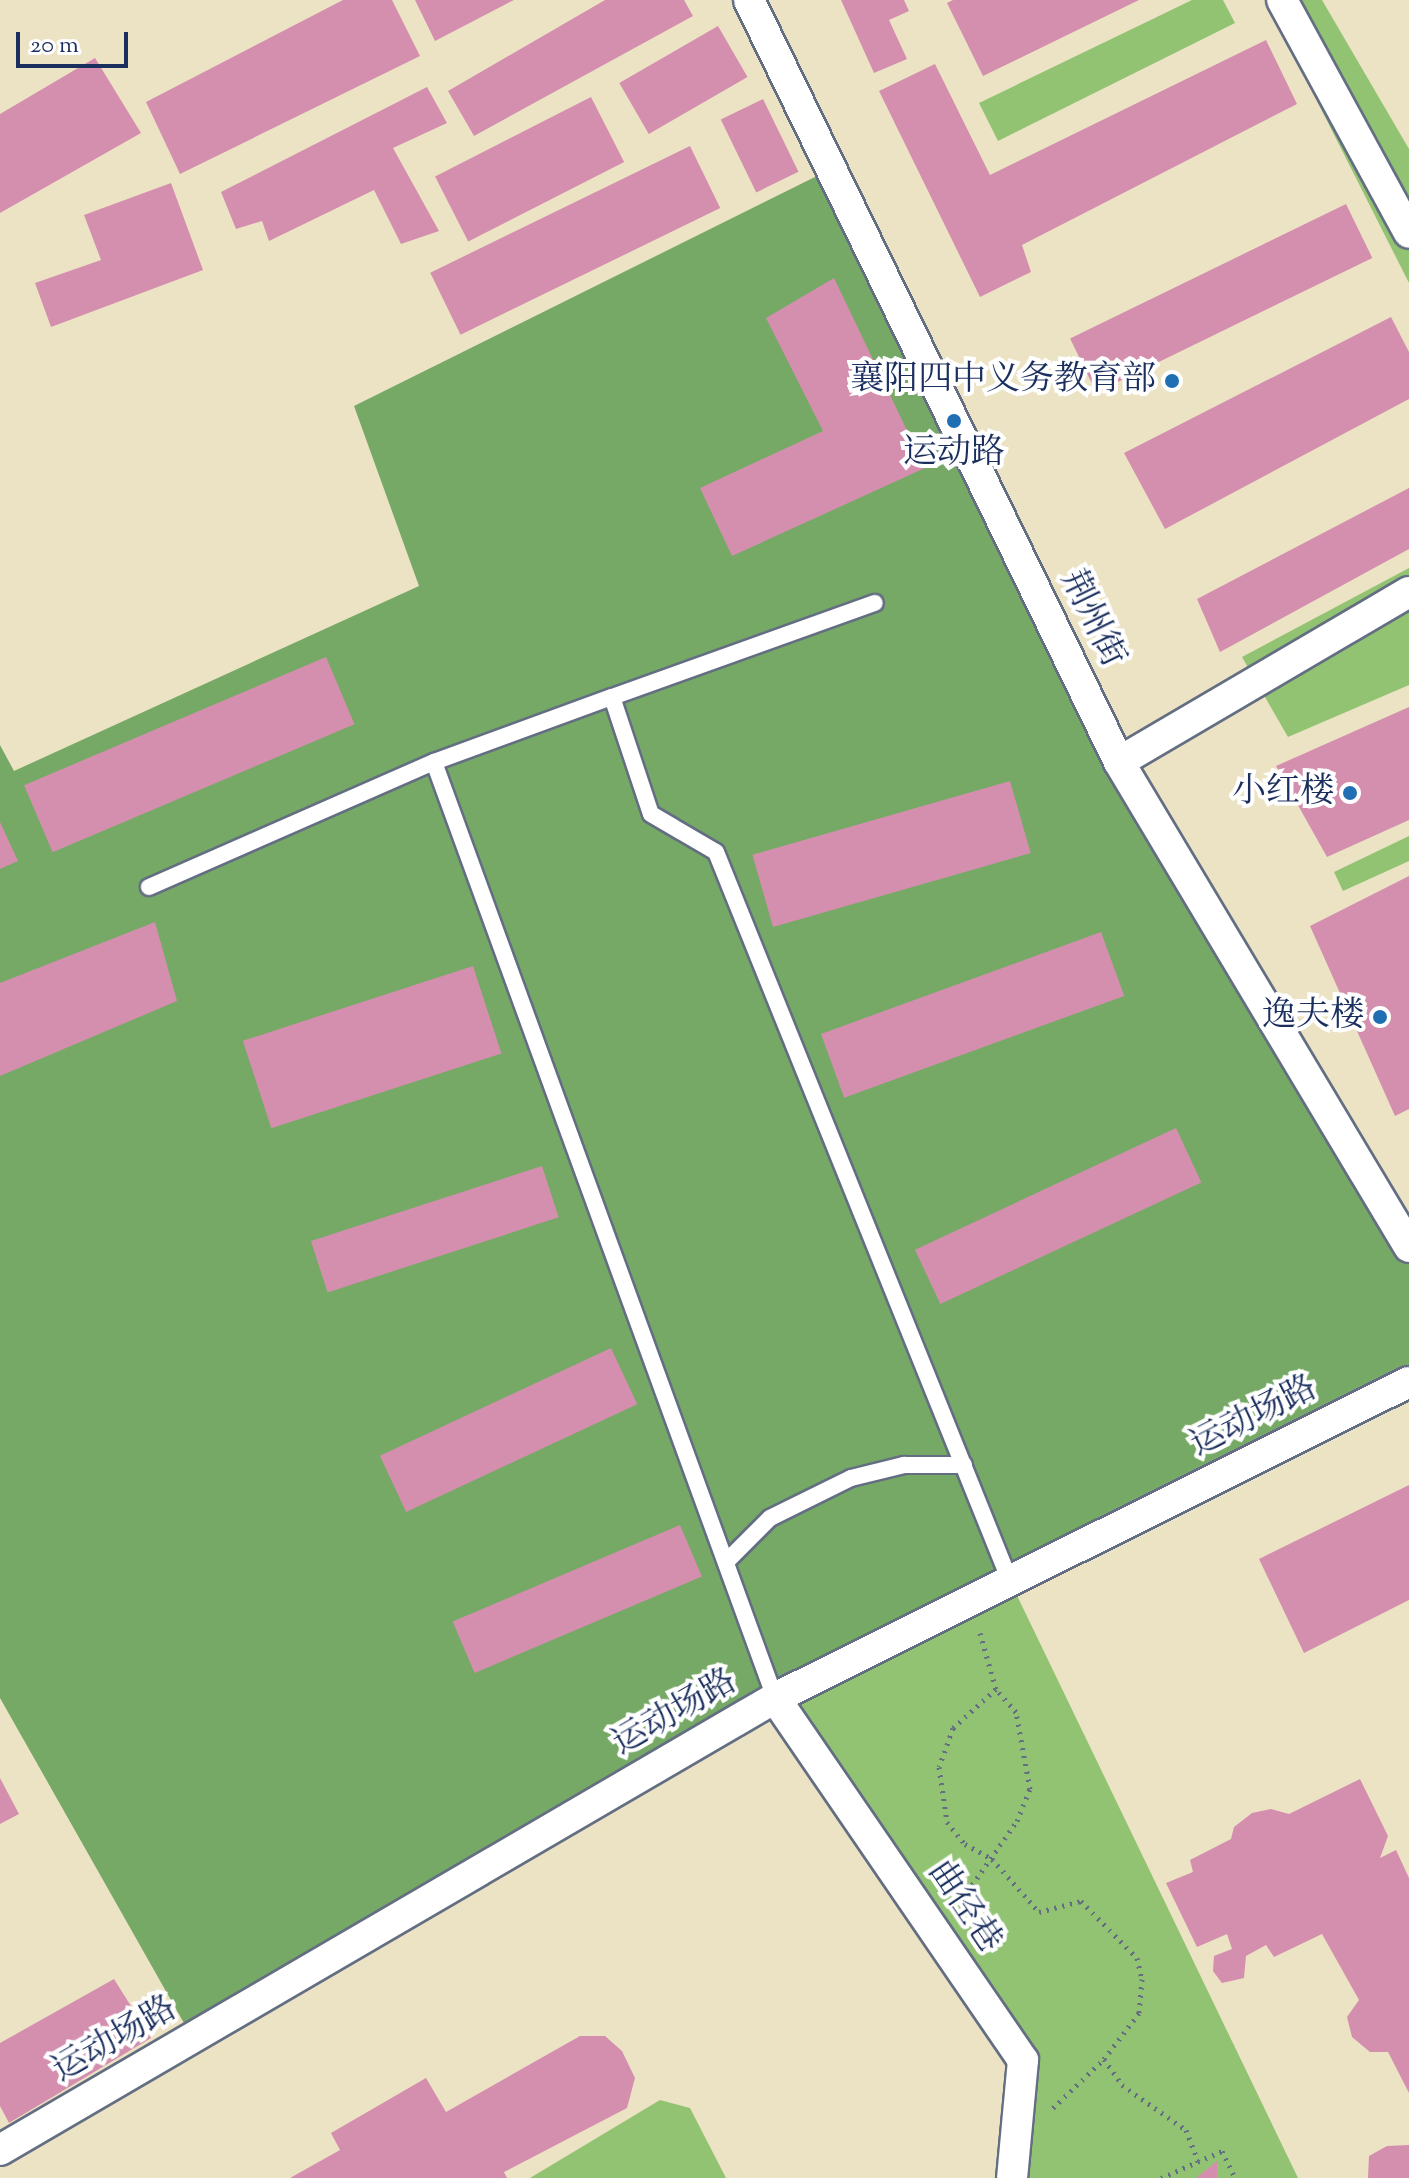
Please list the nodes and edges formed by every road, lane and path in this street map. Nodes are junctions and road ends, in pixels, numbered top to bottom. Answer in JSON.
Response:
{"nodes":[{"id":1,"x":749,"y":0,"type":"edge"},
{"id":2,"x":1282,"y":0,"type":"edge"},
{"id":3,"x":1409,"y":233,"type":"edge"},
{"id":4,"x":1409,"y":592,"type":"edge"},
{"id":5,"x":875,"y":603,"type":"dead end"},
{"id":6,"x":612,"y":697,"type":"junction"},
{"id":7,"x":434,"y":762,"type":"junction"},
{"id":8,"x":1119,"y":762,"type":"junction"},
{"id":9,"x":149,"y":887,"type":"dead end"},
{"id":10,"x":1409,"y":1247,"type":"edge"},
{"id":11,"x":1409,"y":1382,"type":"edge"},
{"id":12,"x":964,"y":1465,"type":"junction"},
{"id":13,"x":726,"y":1562,"type":"junction"},
{"id":14,"x":1010,"y":1581,"type":"junction"},
{"id":15,"x":971,"y":1601,"type":"junction"},
{"id":16,"x":996,"y":1689,"type":"junction"},
{"id":17,"x":775,"y":1698,"type":"junction"},
{"id":18,"x":992,"y":1859,"type":"junction"},
{"id":19,"x":952,"y":1958,"type":"junction"},
{"id":20,"x":1104,"y":2059,"type":"junction"},
{"id":21,"x":1015,"y":2145,"type":"junction"},
{"id":22,"x":0,"y":2150,"type":"edge"},
{"id":23,"x":1198,"y":2162,"type":"junction"},
{"id":24,"x":1012,"y":2178,"type":"edge"},
{"id":25,"x":1161,"y":2178,"type":"edge"},
{"id":26,"x":1235,"y":2178,"type":"edge"}],
"edges":[{"from":1,"to":8,"type":"street","name":"荆州街"},
{"from":2,"to":3,"type":"street"},
{"from":4,"to":8,"type":"street"},
{"from":5,"to":6,"type":"lane"},
{"from":6,"to":7,"type":"lane"},
{"from":6,"to":12,"type":"lane"},
{"from":7,"to":9,"type":"lane"},
{"from":7,"to":13,"type":"lane"},
{"from":8,"to":10,"type":"street","name":"荆州街"},
{"from":11,"to":14,"type":"street","name":"运动场路"},
{"from":12,"to":13,"type":"lane"},
{"from":12,"to":14,"type":"lane"},
{"from":13,"to":17,"type":"lane"},
{"from":14,"to":15,"type":"street","name":"运动场路"},
{"from":15,"to":16,"type":"path"},
{"from":15,"to":17,"type":"street","name":"运动场路"},
{"from":16,"to":18,"type":"path"},
{"from":16,"to":18,"type":"path"},
{"from":17,"to":19,"type":"street","name":"曲径巷"},
{"from":17,"to":22,"type":"street","name":"运动场路"},
{"from":18,"to":19,"type":"path"},
{"from":18,"to":20,"type":"path"},
{"from":19,"to":21,"type":"street","name":"曲径巷"},
{"from":20,"to":21,"type":"path"},
{"from":20,"to":23,"type":"path"},
{"from":21,"to":24,"type":"street","name":"曲径巷"},
{"from":23,"to":25,"type":"path"},
{"from":23,"to":26,"type":"path"}]}
